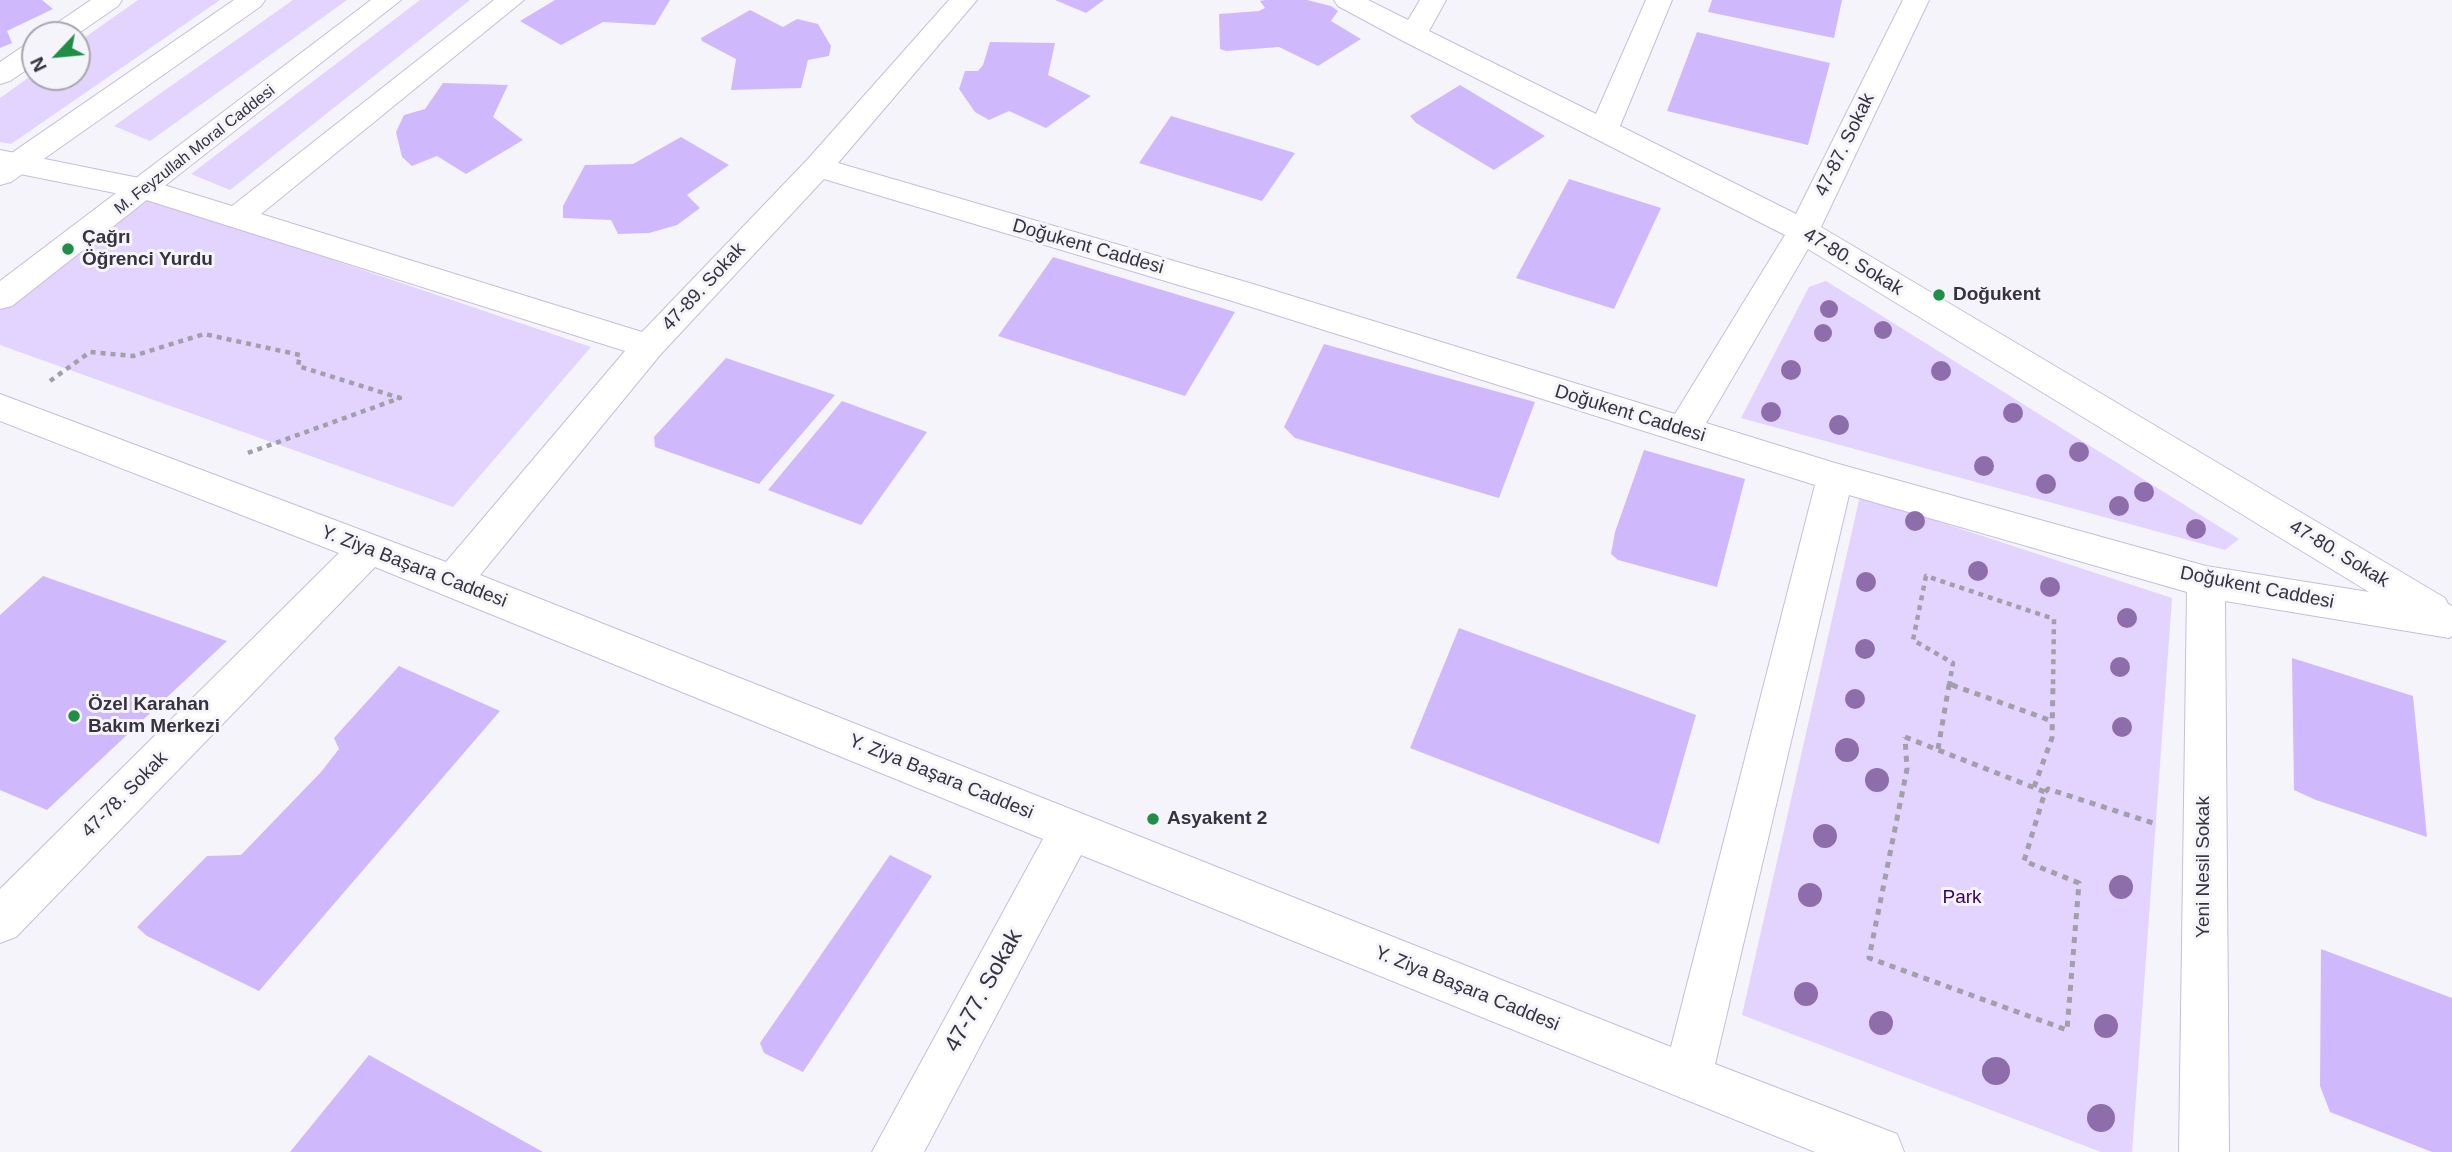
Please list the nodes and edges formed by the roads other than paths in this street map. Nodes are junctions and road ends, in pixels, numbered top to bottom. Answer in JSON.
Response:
{"nodes":[{"id":1,"x":109,"y":0,"type":"edge"},
{"id":2,"x":252,"y":0,"type":"edge"},
{"id":3,"x":388,"y":0,"type":"edge"},
{"id":4,"x":511,"y":0,"type":"edge"},
{"id":5,"x":964,"y":0,"type":"edge"},
{"id":6,"x":1347,"y":0,"type":"edge"},
{"id":7,"x":1433,"y":0,"type":"edge"},
{"id":8,"x":1659,"y":0,"type":"edge"},
{"id":9,"x":1916,"y":0,"type":"edge"},
{"id":10,"x":78,"y":21,"type":"edge"},
{"id":11,"x":1413,"y":35,"type":"junction"},
{"id":12,"x":21,"y":61,"type":"edge"},
{"id":13,"x":0,"y":75,"type":"edge"},
{"id":14,"x":1604,"y":132,"type":"junction"},
{"id":15,"x":5,"y":166,"type":"edge"},
{"id":16,"x":818,"y":167,"type":"junction"},
{"id":17,"x":144,"y":190,"type":"junction"},
{"id":18,"x":236,"y":218,"type":"junction"},
{"id":19,"x":1802,"y":231,"type":"junction"},
{"id":20,"x":0,"y":298,"type":"edge"},
{"id":21,"x":649,"y":346,"type":"junction"},
{"id":22,"x":5,"y":409,"type":"edge"},
{"id":23,"x":1683,"y":431,"type":"junction"},
{"id":24,"x":1835,"y":477,"type":"junction"},
{"id":25,"x":368,"y":549,"type":"junction"},
{"id":26,"x":453,"y":581,"type":"junction"},
{"id":27,"x":2206,"y":582,"type":"junction"},
{"id":28,"x":2451,"y":622,"type":"edge"},
{"id":29,"x":1072,"y":830,"type":"junction"},
{"id":30,"x":0,"y":921,"type":"edge"},
{"id":31,"x":1688,"y":1077,"type":"junction"},
{"id":32,"x":897,"y":1152,"type":"edge"},
{"id":33,"x":1879,"y":1152,"type":"edge"},
{"id":34,"x":2204,"y":1152,"type":"edge"}],
"edges":[{"from":1,"to":10,"type":"street"},
{"from":2,"to":15,"type":"street"},
{"from":3,"to":17,"type":"street","name":"M. Feyzullah Moral Caddesi"},
{"from":4,"to":18,"type":"street"},
{"from":5,"to":16,"type":"street","name":"47-89. Sokak"},
{"from":6,"to":11,"type":"street","name":"47-80. Sokak"},
{"from":7,"to":11,"type":"street"},
{"from":8,"to":14,"type":"street"},
{"from":9,"to":19,"type":"street","name":"47-87. Sokak"},
{"from":11,"to":14,"type":"street","name":"47-80. Sokak"},
{"from":12,"to":13,"type":"street"},
{"from":14,"to":19,"type":"street","name":"47-80. Sokak"},
{"from":15,"to":17,"type":"street"},
{"from":16,"to":21,"type":"street","name":"47-89. Sokak"},
{"from":16,"to":23,"type":"street","name":"Doğukent Caddesi"},
{"from":17,"to":18,"type":"street"},
{"from":17,"to":20,"type":"street","name":"M. Feyzullah Moral Caddesi"},
{"from":18,"to":21,"type":"street"},
{"from":19,"to":23,"type":"street","name":"47-87. Sokak"},
{"from":19,"to":28,"type":"street","name":"47-80. Sokak"},
{"from":21,"to":26,"type":"street","name":"47-89. Sokak"},
{"from":22,"to":25,"type":"street","name":"Y. Ziya Başara Caddesi"},
{"from":23,"to":24,"type":"street","name":"Doğukent Caddesi"},
{"from":24,"to":27,"type":"street","name":"Doğukent Caddesi"},
{"from":24,"to":31,"type":"street"},
{"from":25,"to":26,"type":"street","name":"Y. Ziya Başara Caddesi"},
{"from":25,"to":30,"type":"street","name":"47-78. Sokak"},
{"from":26,"to":29,"type":"street","name":"Y. Ziya Başara Caddesi"},
{"from":27,"to":28,"type":"street","name":"Doğukent Caddesi"},
{"from":27,"to":34,"type":"street","name":"Yeni Nesil Sokak"},
{"from":29,"to":31,"type":"street","name":"Y. Ziya Başara Caddesi"},
{"from":29,"to":32,"type":"street","name":"47-77. Sokak"},
{"from":31,"to":33,"type":"street","name":"Y. Ziya Başara Caddesi"}]}
